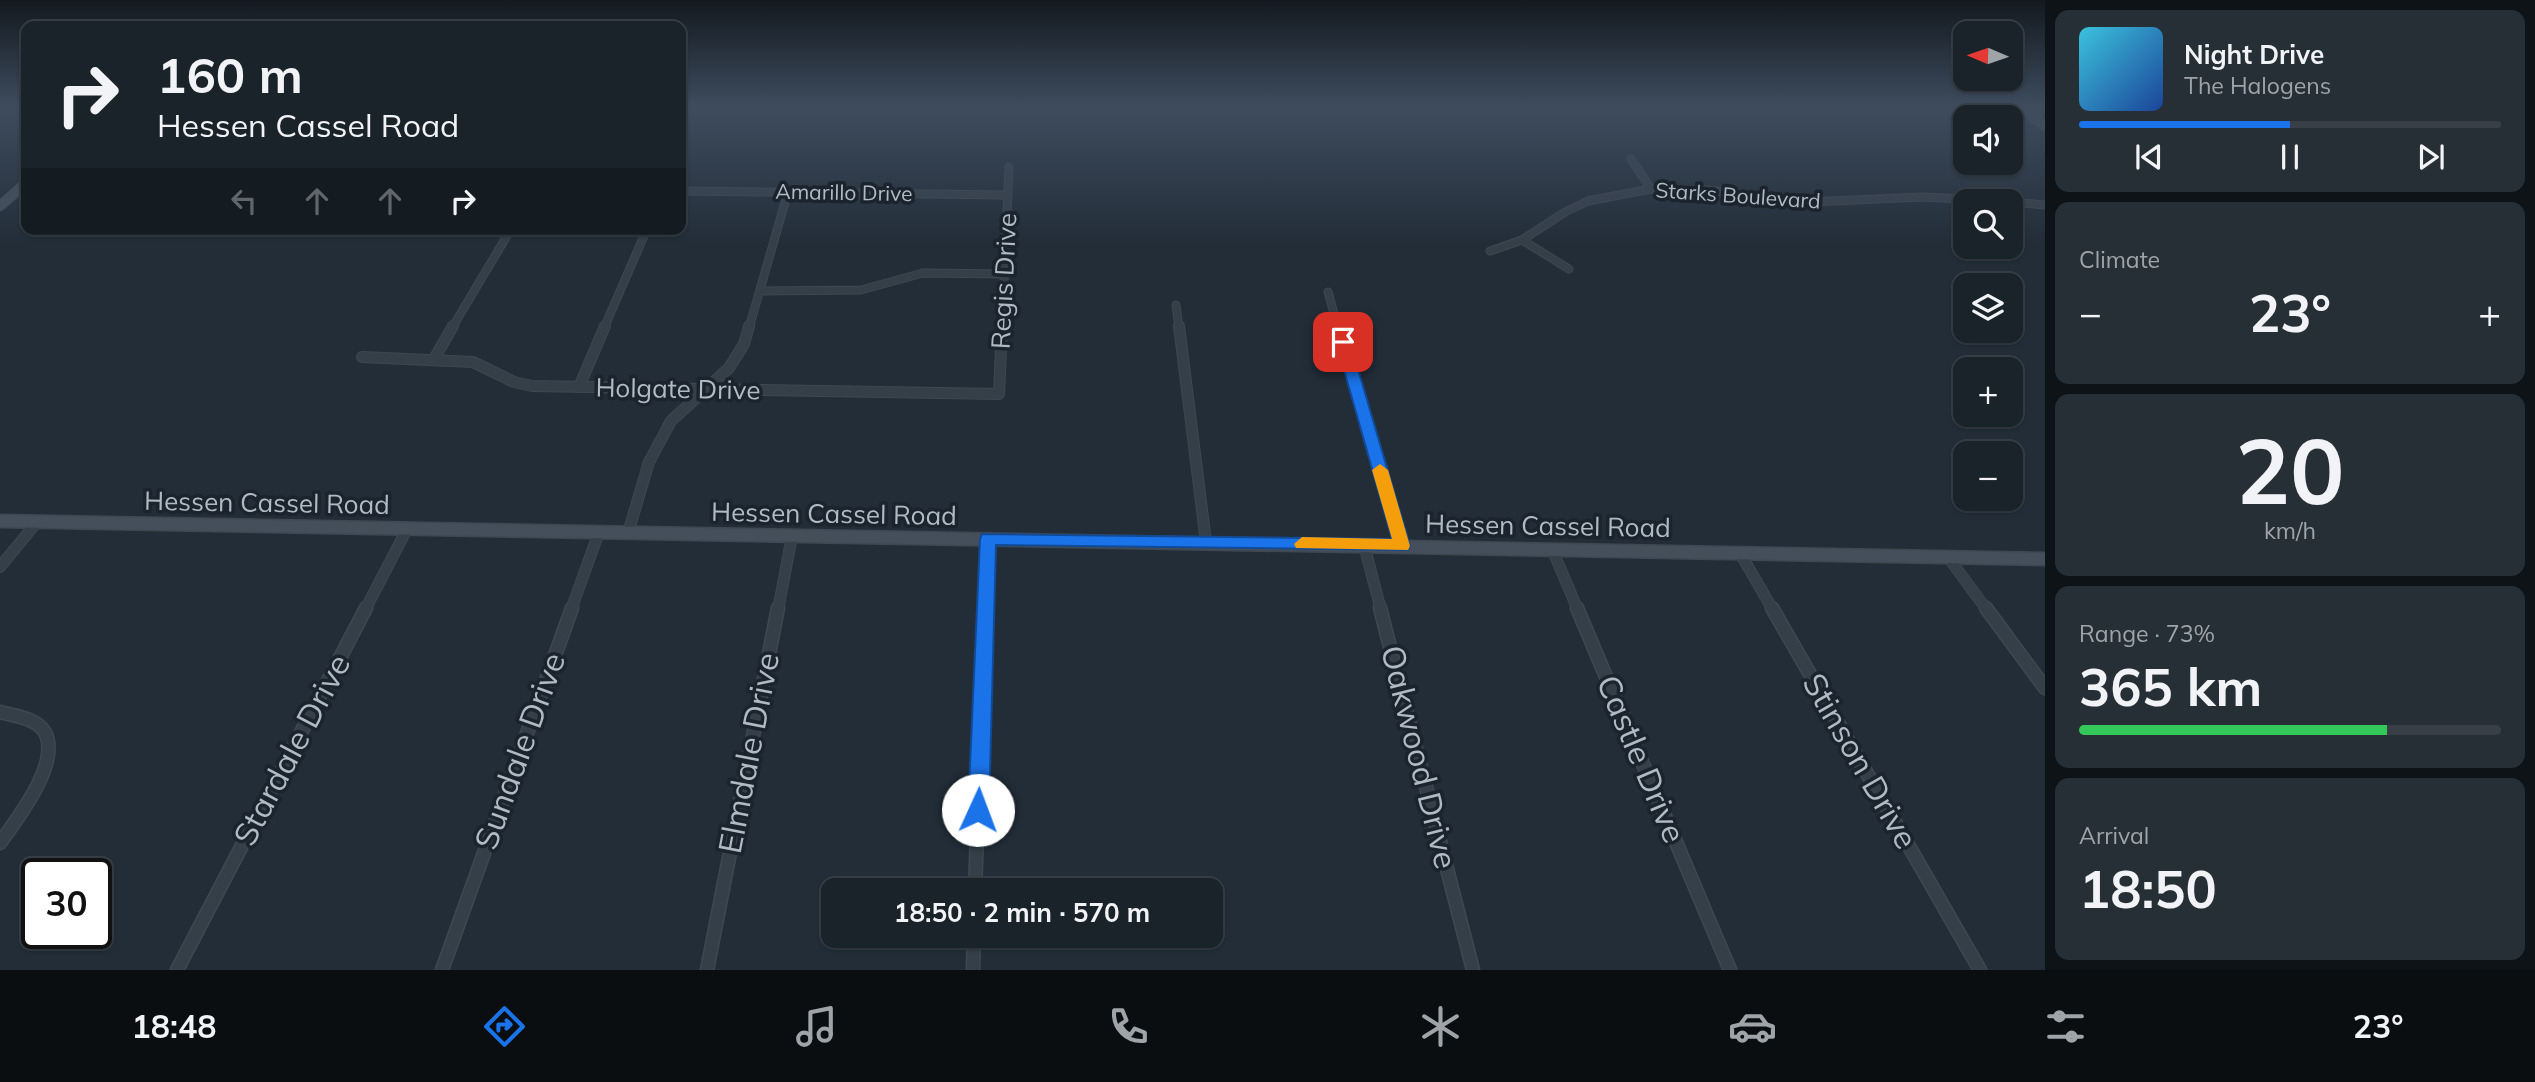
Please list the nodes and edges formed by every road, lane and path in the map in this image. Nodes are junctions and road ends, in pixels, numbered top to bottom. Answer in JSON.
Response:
{"nodes":[{"id":1,"x":1631,"y":159,"type":"dead end"},
{"id":2,"x":1009,"y":167,"type":"dead end"},
{"id":3,"x":21,"y":187,"type":"edge"},
{"id":4,"x":1651,"y":189,"type":"junction"},
{"id":5,"x":686,"y":191,"type":"edge"},
{"id":6,"x":788,"y":192,"type":"junction"},
{"id":7,"x":1007,"y":195,"type":"junction"},
{"id":8,"x":1953,"y":199,"type":"edge"},
{"id":9,"x":2023,"y":203,"type":"edge"},
{"id":10,"x":2045,"y":205,"type":"edge"},
{"id":11,"x":0,"y":206,"type":"edge"},
{"id":12,"x":507,"y":235,"type":"edge"},
{"id":13,"x":645,"y":235,"type":"edge"},
{"id":14,"x":1522,"y":240,"type":"junction"},
{"id":15,"x":1490,"y":251,"type":"dead end"},
{"id":16,"x":1569,"y":269,"type":"dead end"},
{"id":17,"x":1005,"y":274,"type":"junction"},
{"id":18,"x":760,"y":291,"type":"junction"},
{"id":19,"x":1328,"y":292,"type":"dead end"},
{"id":20,"x":1176,"y":305,"type":"dead end"},
{"id":21,"x":362,"y":357,"type":"dead end"},
{"id":22,"x":434,"y":359,"type":"junction"},
{"id":23,"x":579,"y":387,"type":"junction"},
{"id":24,"x":707,"y":390,"type":"junction"},
{"id":25,"x":999,"y":394,"type":"joint"},
{"id":26,"x":0,"y":521,"type":"edge"},
{"id":27,"x":38,"y":521,"type":"junction"},
{"id":28,"x":407,"y":529,"type":"junction"},
{"id":29,"x":599,"y":532,"type":"junction"},
{"id":30,"x":628,"y":533,"type":"junction"},
{"id":31,"x":792,"y":536,"type":"junction"},
{"id":32,"x":988,"y":539,"type":"junction"},
{"id":33,"x":1206,"y":542,"type":"junction"},
{"id":34,"x":1364,"y":545,"type":"junction"},
{"id":35,"x":1402,"y":546,"type":"junction"},
{"id":36,"x":1552,"y":549,"type":"junction"},
{"id":37,"x":1740,"y":553,"type":"junction"},
{"id":38,"x":1948,"y":557,"type":"junction"},
{"id":39,"x":2045,"y":559,"type":"edge"},
{"id":40,"x":0,"y":568,"type":"edge"},
{"id":41,"x":2045,"y":688,"type":"edge"},
{"id":42,"x":0,"y":712,"type":"edge"},
{"id":43,"x":0,"y":843,"type":"edge"},
{"id":44,"x":975,"y":878,"type":"edge"},
{"id":45,"x":974,"y":948,"type":"edge"},
{"id":46,"x":177,"y":970,"type":"edge"},
{"id":47,"x":442,"y":970,"type":"edge"},
{"id":48,"x":707,"y":970,"type":"edge"},
{"id":49,"x":973,"y":970,"type":"edge"},
{"id":50,"x":1473,"y":970,"type":"edge"},
{"id":51,"x":1730,"y":970,"type":"edge"},
{"id":52,"x":1980,"y":970,"type":"edge"}],
"edges":[{"from":1,"to":4,"type":"street"},
{"from":2,"to":7,"type":"street","name":"Regis Drive"},
{"from":3,"to":11,"type":"main road"},
{"from":4,"to":8,"type":"street","name":"Starks Boulevard"},
{"from":4,"to":14,"type":"street","name":"Starks Boulevard"},
{"from":5,"to":6,"type":"street","name":"Amarillo Drive"},
{"from":6,"to":7,"type":"street","name":"Amarillo Drive"},
{"from":6,"to":18,"type":"street"},
{"from":7,"to":17,"type":"street","name":"Regis Drive"},
{"from":9,"to":10,"type":"street"},
{"from":12,"to":22,"type":"street"},
{"from":13,"to":23,"type":"street"},
{"from":14,"to":15,"type":"street","name":"Starks Boulevard"},
{"from":14,"to":16,"type":"street"},
{"from":17,"to":18,"type":"street"},
{"from":17,"to":25,"type":"street","name":"Regis Drive"},
{"from":18,"to":24,"type":"street"},
{"from":19,"to":35,"type":"street"},
{"from":20,"to":33,"type":"street"},
{"from":21,"to":22,"type":"street","name":"Holgate Drive"},
{"from":22,"to":23,"type":"street","name":"Holgate Drive"},
{"from":23,"to":24,"type":"street","name":"Holgate Drive"},
{"from":24,"to":25,"type":"street","name":"Holgate Drive"},
{"from":24,"to":30,"type":"street"},
{"from":26,"to":27,"type":"main road","name":"Hessen Cassel Road"},
{"from":27,"to":28,"type":"main road","name":"Hessen Cassel Road"},
{"from":27,"to":40,"type":"street"},
{"from":28,"to":29,"type":"main road","name":"Hessen Cassel Road"},
{"from":28,"to":46,"type":"street","name":"Stardale Drive"},
{"from":29,"to":30,"type":"main road","name":"Hessen Cassel Road"},
{"from":29,"to":47,"type":"street","name":"Sundale Drive"},
{"from":30,"to":31,"type":"main road","name":"Hessen Cassel Road"},
{"from":31,"to":32,"type":"main road","name":"Hessen Cassel Road"},
{"from":31,"to":48,"type":"street","name":"Elmdale Drive"},
{"from":32,"to":33,"type":"main road","name":"Hessen Cassel Road"},
{"from":32,"to":44,"type":"street"},
{"from":33,"to":34,"type":"main road","name":"Hessen Cassel Road"},
{"from":34,"to":35,"type":"main road","name":"Hessen Cassel Road"},
{"from":34,"to":50,"type":"street","name":"Oakwood Drive"},
{"from":35,"to":36,"type":"main road","name":"Hessen Cassel Road"},
{"from":36,"to":37,"type":"main road","name":"Hessen Cassel Road"},
{"from":36,"to":51,"type":"street","name":"Castle Drive"},
{"from":37,"to":38,"type":"main road","name":"Hessen Cassel Road"},
{"from":37,"to":52,"type":"street","name":"Stinson Drive"},
{"from":38,"to":39,"type":"main road","name":"Hessen Cassel Road"},
{"from":38,"to":41,"type":"street"},
{"from":42,"to":43,"type":"street"},
{"from":45,"to":49,"type":"street"}]}
